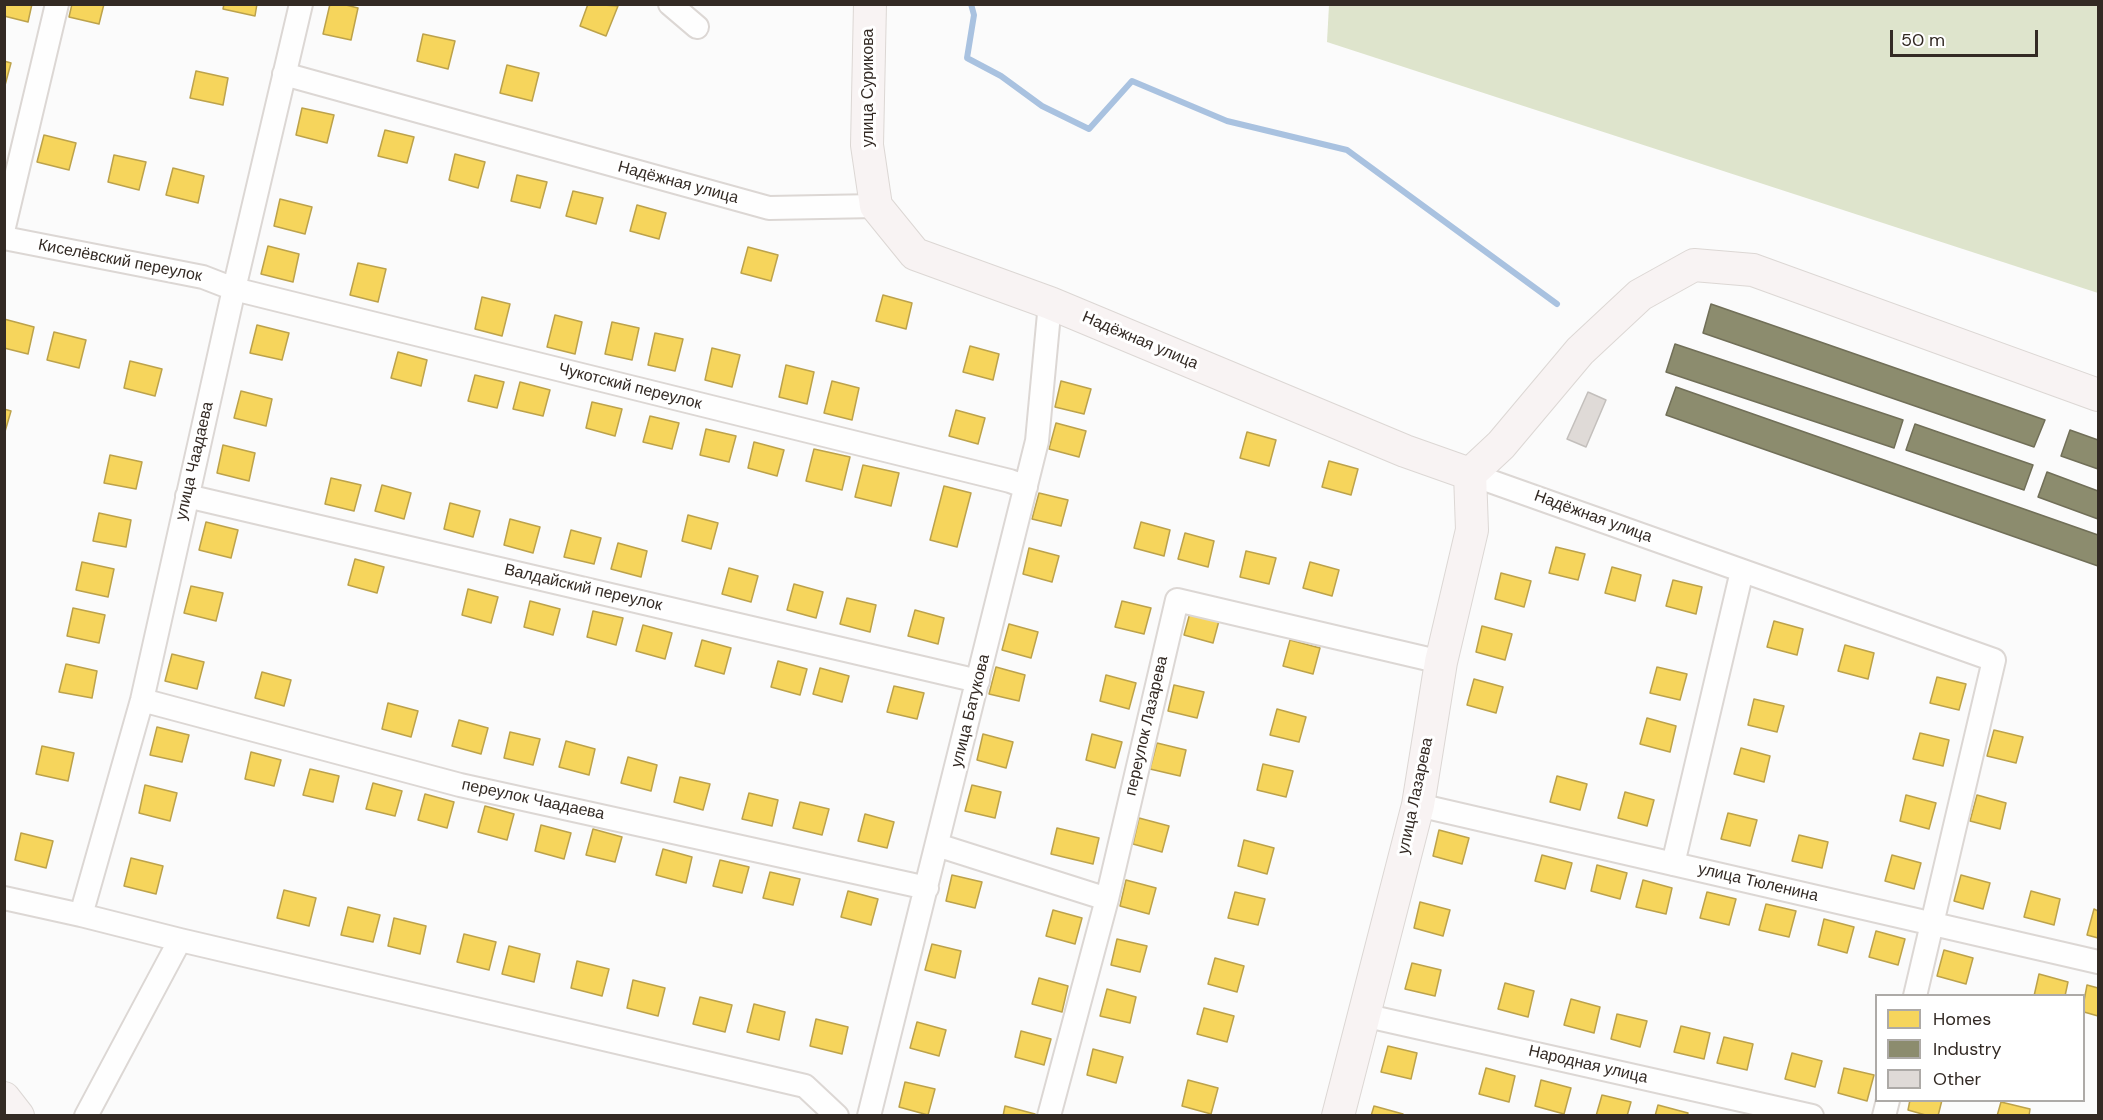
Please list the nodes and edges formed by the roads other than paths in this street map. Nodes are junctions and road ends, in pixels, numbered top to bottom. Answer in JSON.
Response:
{"nodes":[{"id":1,"x":57,"y":4,"type":"edge"},
{"id":2,"x":301,"y":4,"type":"edge"},
{"id":3,"x":670,"y":4,"type":"edge"},
{"id":4,"x":870,"y":7,"type":"edge"},
{"id":5,"x":696,"y":27,"type":"dead end"},
{"id":6,"x":285,"y":74,"type":"junction"},
{"id":7,"x":876,"y":206,"type":"junction"},
{"id":8,"x":4,"y":227,"type":"edge"},
{"id":9,"x":4,"y":238,"type":"edge"},
{"id":10,"x":234,"y":289,"type":"junction"},
{"id":11,"x":1050,"y":303,"type":"junction"},
{"id":12,"x":2098,"y":395,"type":"edge"},
{"id":13,"x":1470,"y":474,"type":"junction"},
{"id":14,"x":1026,"y":487,"type":"junction"},
{"id":15,"x":187,"y":496,"type":"junction"},
{"id":16,"x":1742,"y":571,"type":"junction"},
{"id":17,"x":1441,"y":662,"type":"junction"},
{"id":18,"x":978,"y":681,"type":"junction"},
{"id":19,"x":141,"y":700,"type":"junction"},
{"id":20,"x":1418,"y":806,"type":"junction"},
{"id":21,"x":937,"y":845,"type":"junction"},
{"id":22,"x":1673,"y":864,"type":"junction"},
{"id":23,"x":927,"y":888,"type":"junction"},
{"id":24,"x":4,"y":898,"type":"edge"},
{"id":25,"x":1107,"y":899,"type":"junction"},
{"id":26,"x":81,"y":915,"type":"junction"},
{"id":27,"x":1933,"y":923,"type":"junction"},
{"id":28,"x":180,"y":940,"type":"junction"},
{"id":29,"x":2098,"y":962,"type":"edge"},
{"id":30,"x":1915,"y":994,"type":"edge"},
{"id":31,"x":1363,"y":1015,"type":"junction"},
{"id":32,"x":4,"y":1098,"type":"edge"},
{"id":33,"x":18,"y":1116,"type":"edge"},
{"id":34,"x":86,"y":1116,"type":"edge"},
{"id":35,"x":837,"y":1116,"type":"edge"},
{"id":36,"x":869,"y":1116,"type":"edge"},
{"id":37,"x":1049,"y":1116,"type":"edge"},
{"id":38,"x":1338,"y":1116,"type":"edge"},
{"id":39,"x":1812,"y":1116,"type":"edge"}],
"edges":[{"from":1,"to":8,"type":"street"},
{"from":2,"to":6,"type":"street","name":"улица Чаадаева"},
{"from":3,"to":5,"type":"street"},
{"from":4,"to":7,"type":"main road","name":"улица Сурикова"},
{"from":6,"to":7,"type":"street","name":"Надёжная улица"},
{"from":6,"to":10,"type":"street","name":"улица Чаадаева"},
{"from":7,"to":11,"type":"main road","name":"Надёжная улица"},
{"from":9,"to":10,"type":"street","name":"Киселёвский переулок"},
{"from":10,"to":14,"type":"street","name":"Чукотский переулок"},
{"from":10,"to":15,"type":"street","name":"улица Чаадаева"},
{"from":11,"to":13,"type":"main road","name":"Надёжная улица"},
{"from":11,"to":14,"type":"street","name":"улица Батукова"},
{"from":12,"to":13,"type":"main road"},
{"from":13,"to":16,"type":"street","name":"Надёжная улица"},
{"from":13,"to":17,"type":"main road","name":"улица Лазарева"},
{"from":14,"to":18,"type":"street","name":"улица Батукова"},
{"from":15,"to":18,"type":"street","name":"Валдайский переулок"},
{"from":15,"to":19,"type":"street","name":"улица Чаадаева"},
{"from":16,"to":22,"type":"street"},
{"from":16,"to":27,"type":"street","name":"Надёжная улица"},
{"from":17,"to":20,"type":"main road","name":"улица Лазарева"},
{"from":17,"to":25,"type":"street","name":"переулок Лазарева"},
{"from":18,"to":21,"type":"street","name":"улица Батукова"},
{"from":19,"to":23,"type":"street","name":"переулок Чаадаева"},
{"from":19,"to":26,"type":"street","name":"улица Чаадаева"},
{"from":20,"to":22,"type":"street","name":"улица Тюленина"},
{"from":20,"to":31,"type":"main road","name":"улица Лазарева"},
{"from":21,"to":23,"type":"street","name":"улица Батукова"},
{"from":21,"to":25,"type":"street"},
{"from":22,"to":27,"type":"street","name":"улица Тюленина"},
{"from":23,"to":36,"type":"street","name":"улица Батукова"},
{"from":24,"to":26,"type":"street"},
{"from":25,"to":37,"type":"street","name":"переулок Лазарева"},
{"from":26,"to":28,"type":"street"},
{"from":27,"to":29,"type":"street","name":"улица Тюленина"},
{"from":27,"to":30,"type":"street"},
{"from":28,"to":34,"type":"street"},
{"from":28,"to":35,"type":"street"},
{"from":31,"to":38,"type":"main road","name":"улица Лазарева"},
{"from":31,"to":39,"type":"street","name":"Народная улица"},
{"from":32,"to":33,"type":"main road"}]}
